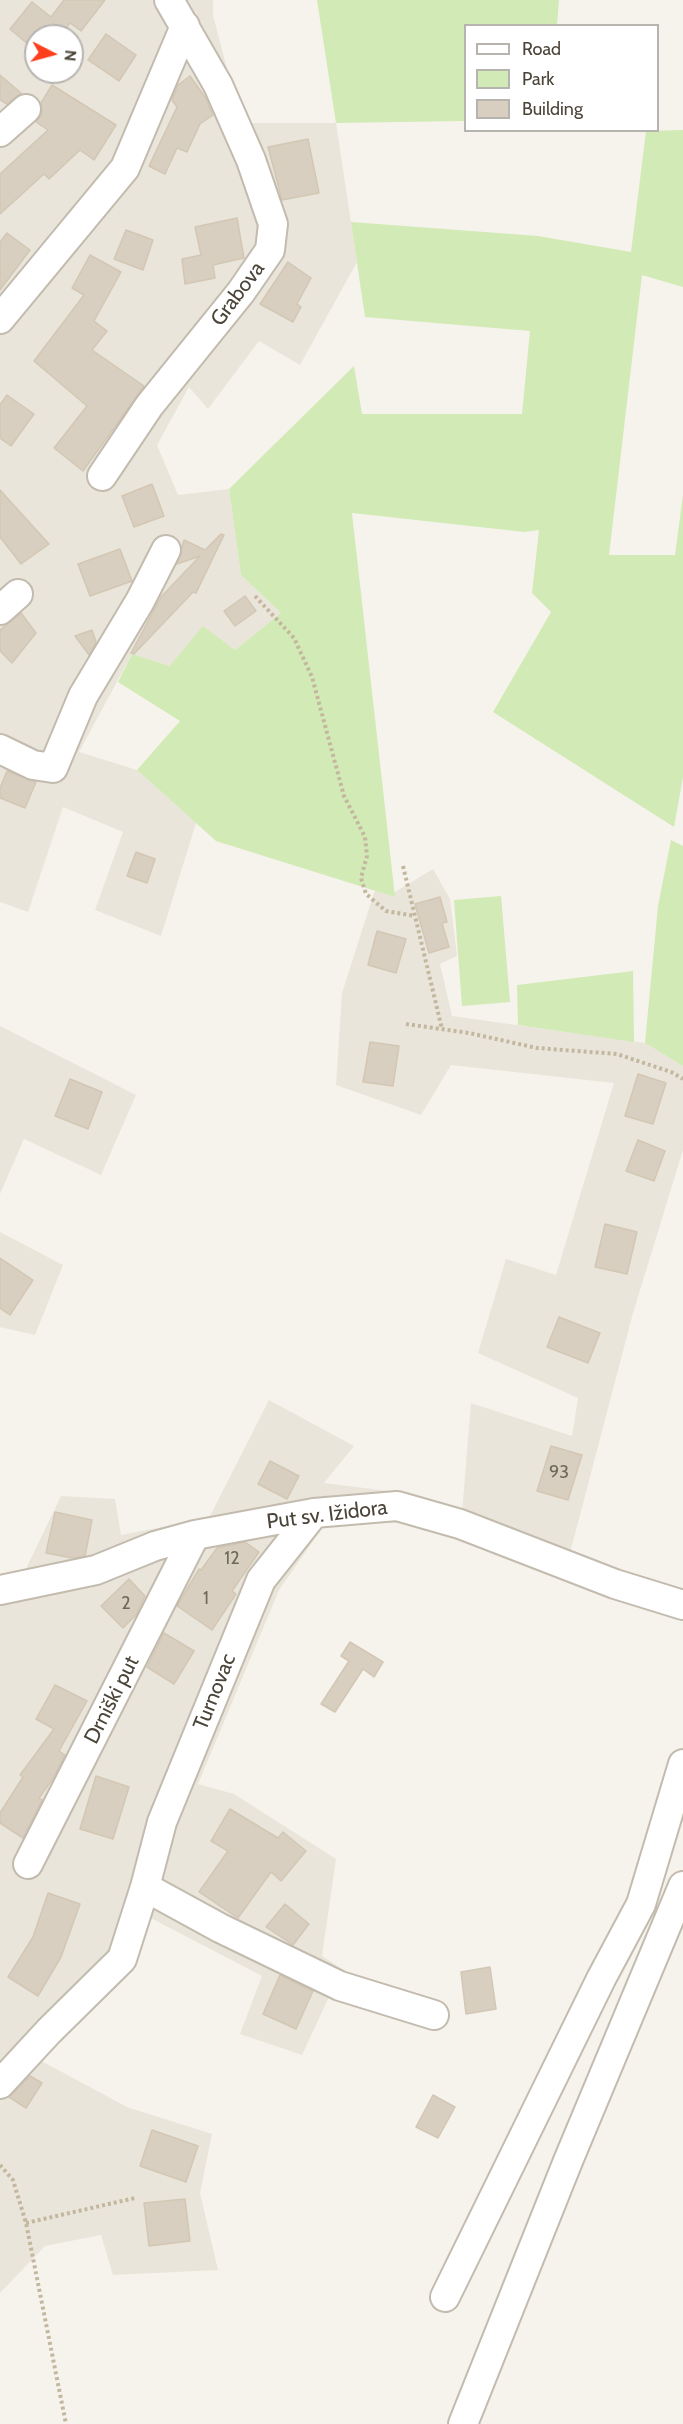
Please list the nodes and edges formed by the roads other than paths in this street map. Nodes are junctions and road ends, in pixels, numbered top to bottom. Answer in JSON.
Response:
{"nodes":[{"id":1,"x":169,"y":0,"type":"edge"},
{"id":2,"x":185,"y":26,"type":"junction"},
{"id":3,"x":26,"y":109,"type":"dead end"},
{"id":4,"x":0,"y":132,"type":"edge"},
{"id":5,"x":0,"y":319,"type":"edge"},
{"id":6,"x":102,"y":476,"type":"dead end"},
{"id":7,"x":166,"y":550,"type":"dead end"},
{"id":8,"x":0,"y":749,"type":"edge"},
{"id":9,"x":314,"y":1513,"type":"junction"},
{"id":10,"x":195,"y":1535,"type":"junction"},
{"id":11,"x":0,"y":1590,"type":"edge"},
{"id":12,"x":683,"y":1605,"type":"edge"},
{"id":13,"x":683,"y":1764,"type":"edge"},
{"id":14,"x":28,"y":1864,"type":"dead end"},
{"id":15,"x":683,"y":1886,"type":"edge"},
{"id":16,"x":145,"y":1887,"type":"junction"},
{"id":17,"x":434,"y":2015,"type":"dead end"},
{"id":18,"x":0,"y":2084,"type":"edge"},
{"id":19,"x":445,"y":2297,"type":"dead end"},
{"id":20,"x":463,"y":2424,"type":"edge"}],
"edges":[{"from":1,"to":2,"type":"street","name":"Grabova"},
{"from":2,"to":5,"type":"street"},
{"from":2,"to":6,"type":"street","name":"Grabova"},
{"from":3,"to":4,"type":"street"},
{"from":7,"to":8,"type":"street"},
{"from":9,"to":10,"type":"street","name":"Put sv. Ižidora"},
{"from":9,"to":12,"type":"street","name":"Put sv. Ižidora"},
{"from":9,"to":16,"type":"street","name":"Turnovac"},
{"from":10,"to":11,"type":"street","name":"Put sv. Ižidora"},
{"from":10,"to":14,"type":"street","name":"Drniški put"},
{"from":13,"to":19,"type":"street"},
{"from":15,"to":20,"type":"street"},
{"from":16,"to":17,"type":"street"},
{"from":16,"to":18,"type":"street","name":"Turnovac"}]}
